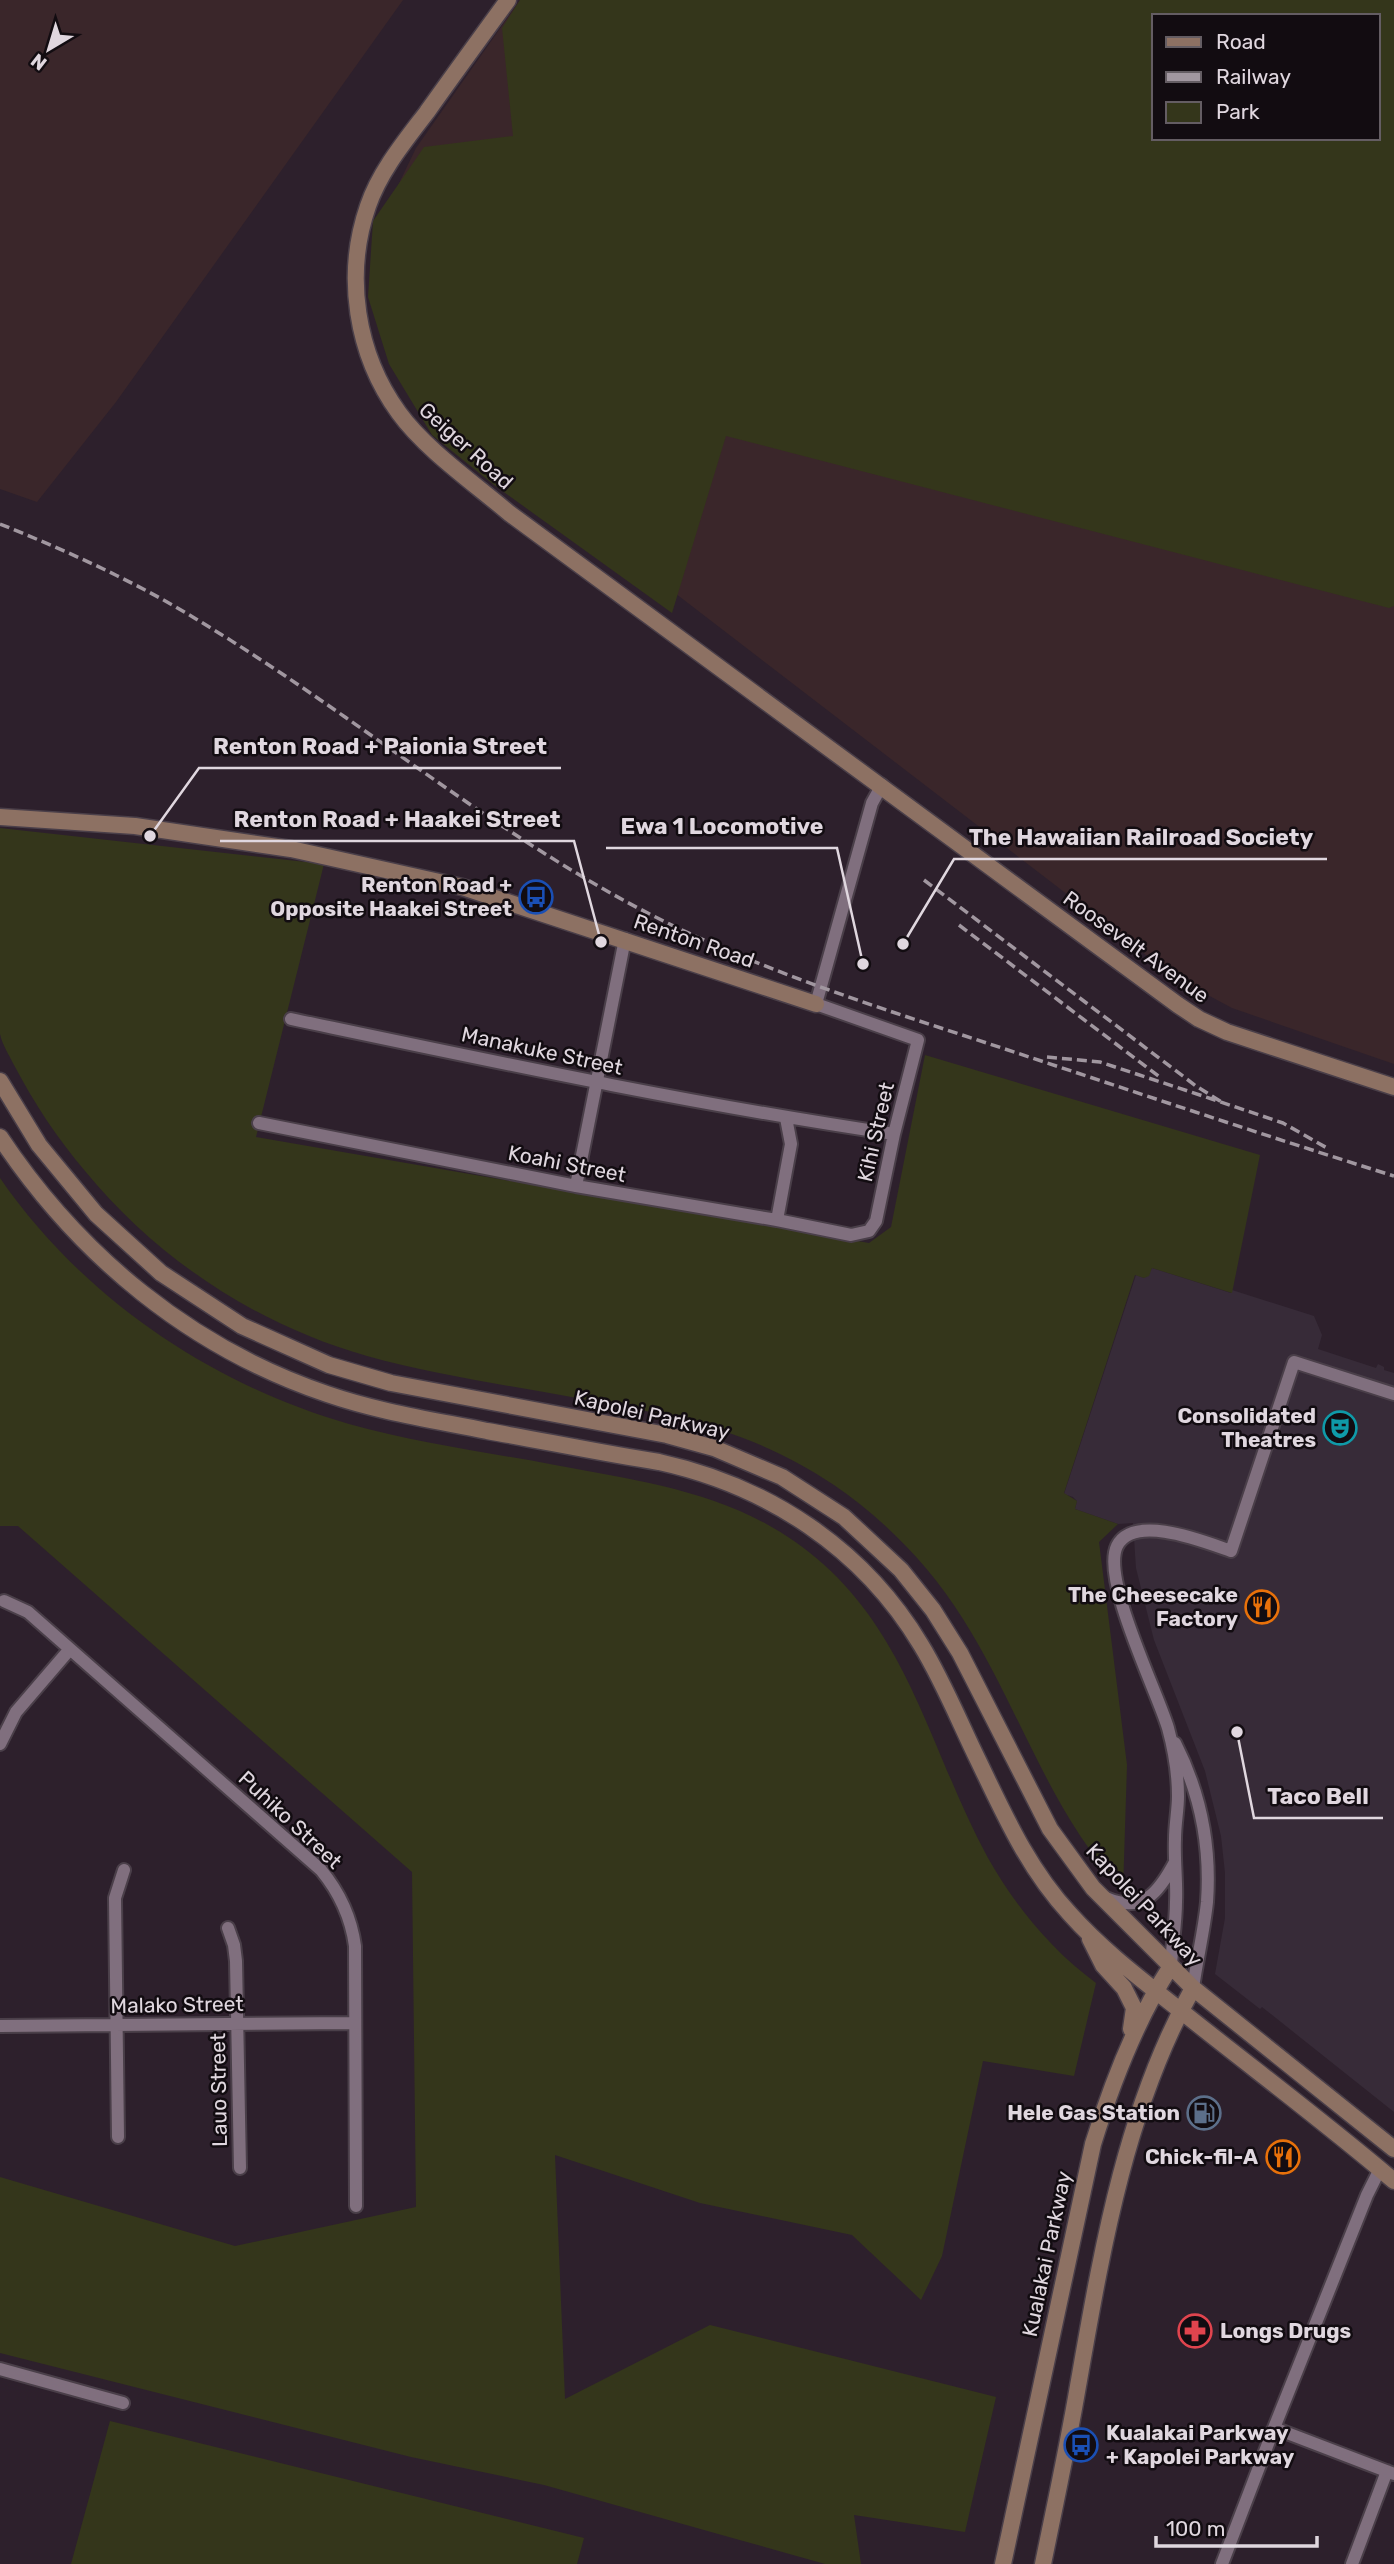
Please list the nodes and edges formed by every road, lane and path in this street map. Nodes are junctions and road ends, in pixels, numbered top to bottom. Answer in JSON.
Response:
{"nodes":[{"id":1,"x":508,"y":0,"type":"edge"},
{"id":2,"x":882,"y":785,"type":"junction"},
{"id":3,"x":0,"y":817,"type":"edge"},
{"id":4,"x":625,"y":939,"type":"junction"},
{"id":5,"x":816,"y":1004,"type":"junction"},
{"id":6,"x":291,"y":1019,"type":"dead end"},
{"id":7,"x":918,"y":1040,"type":"joint"},
{"id":8,"x":0,"y":1081,"type":"edge"},
{"id":9,"x":596,"y":1082,"type":"junction"},
{"id":10,"x":1394,"y":1087,"type":"edge"},
{"id":11,"x":786,"y":1118,"type":"junction"},
{"id":12,"x":259,"y":1123,"type":"dead end"},
{"id":13,"x":894,"y":1134,"type":"junction"},
{"id":14,"x":0,"y":1138,"type":"edge"},
{"id":15,"x":576,"y":1186,"type":"junction"},
{"id":16,"x":777,"y":1220,"type":"junction"},
{"id":17,"x":869,"y":1231,"type":"joint"},
{"id":18,"x":1394,"y":1394,"type":"edge"},
{"id":19,"x":4,"y":1601,"type":"dead end"},
{"id":20,"x":70,"y":1649,"type":"junction"},
{"id":21,"x":1168,"y":1728,"type":"junction"},
{"id":22,"x":0,"y":1744,"type":"edge"},
{"id":23,"x":1175,"y":1862,"type":"junction"},
{"id":24,"x":124,"y":1870,"type":"dead end"},
{"id":25,"x":1100,"y":1896,"type":"junction"},
{"id":26,"x":228,"y":1928,"type":"dead end"},
{"id":27,"x":1086,"y":1931,"type":"junction"},
{"id":28,"x":1171,"y":1966,"type":"junction"},
{"id":29,"x":1193,"y":1988,"type":"junction"},
{"id":30,"x":1154,"y":1992,"type":"junction"},
{"id":31,"x":1181,"y":2011,"type":"junction"},
{"id":32,"x":355,"y":2023,"type":"junction"},
{"id":33,"x":237,"y":2024,"type":"junction"},
{"id":34,"x":117,"y":2025,"type":"junction"},
{"id":35,"x":0,"y":2026,"type":"edge"},
{"id":36,"x":1129,"y":2048,"type":"junction"},
{"id":37,"x":118,"y":2137,"type":"dead end"},
{"id":38,"x":1394,"y":2149,"type":"edge"},
{"id":39,"x":240,"y":2168,"type":"dead end"},
{"id":40,"x":1380,"y":2169,"type":"junction"},
{"id":41,"x":1394,"y":2181,"type":"edge"},
{"id":42,"x":356,"y":2206,"type":"dead end"},
{"id":43,"x":0,"y":2369,"type":"edge"},
{"id":44,"x":122,"y":2403,"type":"dead end"},
{"id":45,"x":1274,"y":2428,"type":"junction"},
{"id":46,"x":1390,"y":2472,"type":"edge"},
{"id":47,"x":1003,"y":2564,"type":"edge"},
{"id":48,"x":1043,"y":2564,"type":"edge"},
{"id":49,"x":1222,"y":2564,"type":"edge"},
{"id":50,"x":1352,"y":2564,"type":"edge"}],
"edges":[{"from":1,"to":2,"type":"main road","name":"Geiger Road"},
{"from":2,"to":5,"type":"street"},
{"from":2,"to":10,"type":"main road","name":"Roosevelt Avenue"},
{"from":3,"to":4,"type":"main road","name":"Renton Road"},
{"from":4,"to":5,"type":"main road","name":"Renton Road"},
{"from":4,"to":9,"type":"street"},
{"from":5,"to":7,"type":"street","name":"Renton Road"},
{"from":6,"to":9,"type":"street","name":"Manakuke Street"},
{"from":7,"to":13,"type":"street","name":"Kihi Street"},
{"from":8,"to":25,"type":"main road","name":"Kapolei Parkway"},
{"from":9,"to":11,"type":"street","name":"Manakuke Street"},
{"from":9,"to":15,"type":"street"},
{"from":11,"to":13,"type":"street","name":"Manakuke Street"},
{"from":11,"to":16,"type":"street"},
{"from":12,"to":15,"type":"street","name":"Koahi Street"},
{"from":13,"to":17,"type":"street","name":"Kihi Street"},
{"from":14,"to":27,"type":"main road"},
{"from":15,"to":16,"type":"street","name":"Koahi Street"},
{"from":16,"to":17,"type":"street","name":"Koahi Street"},
{"from":18,"to":21,"type":"street"},
{"from":19,"to":20,"type":"street","name":"Puhiko Street"},
{"from":20,"to":22,"type":"street"},
{"from":20,"to":32,"type":"street","name":"Puhiko Street"},
{"from":21,"to":23,"type":"street"},
{"from":21,"to":29,"type":"street"},
{"from":23,"to":25,"type":"street"},
{"from":23,"to":28,"type":"street"},
{"from":24,"to":34,"type":"street"},
{"from":25,"to":28,"type":"main road","name":"Kapolei Parkway"},
{"from":26,"to":33,"type":"street","name":"Lauo Street"},
{"from":27,"to":30,"type":"main road"},
{"from":27,"to":36,"type":"main road"},
{"from":28,"to":29,"type":"main road","name":"Kapolei Parkway"},
{"from":28,"to":30,"type":"main road","name":"Kualakai Parkway"},
{"from":29,"to":31,"type":"main road"},
{"from":29,"to":38,"type":"main road","name":"Kapolei Parkway"},
{"from":30,"to":31,"type":"main road"},
{"from":30,"to":36,"type":"main road","name":"Kualakai Parkway"},
{"from":31,"to":40,"type":"main road"},
{"from":31,"to":48,"type":"main road"},
{"from":32,"to":33,"type":"street","name":"Malako Street"},
{"from":32,"to":42,"type":"street","name":"Puhiko Street"},
{"from":33,"to":34,"type":"street","name":"Malako Street"},
{"from":33,"to":39,"type":"street","name":"Lauo Street"},
{"from":34,"to":35,"type":"street","name":"Malako Street"},
{"from":34,"to":37,"type":"street"},
{"from":36,"to":47,"type":"main road","name":"Kualakai Parkway"},
{"from":40,"to":41,"type":"main road"},
{"from":40,"to":45,"type":"street"},
{"from":43,"to":44,"type":"street"},
{"from":45,"to":46,"type":"street"},
{"from":45,"to":49,"type":"street"},
{"from":46,"to":50,"type":"street"}]}
